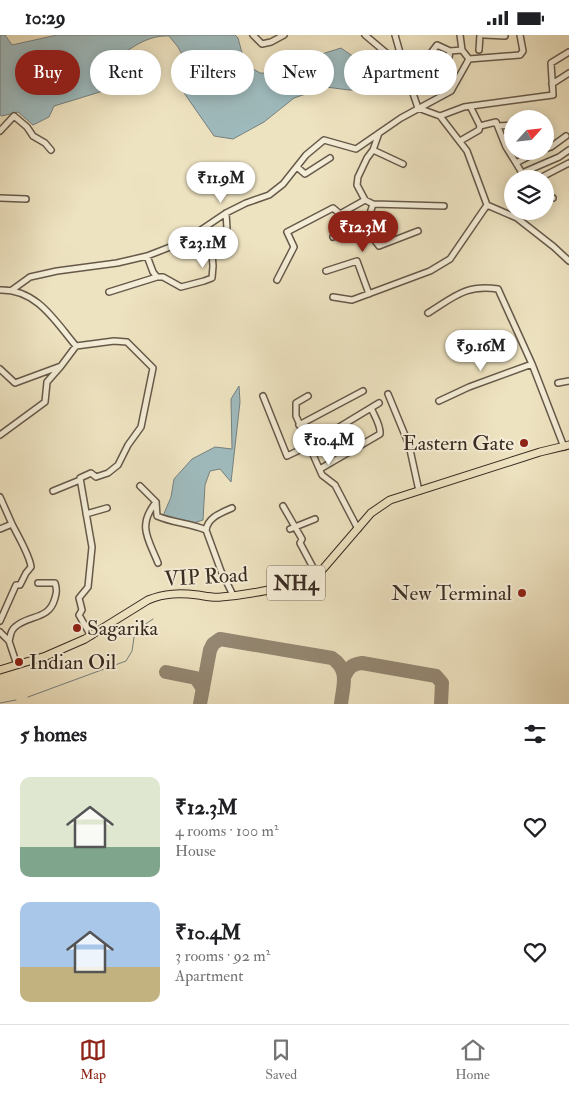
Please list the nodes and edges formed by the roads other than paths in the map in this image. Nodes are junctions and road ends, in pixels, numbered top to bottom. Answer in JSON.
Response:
{"nodes":[{"id":1,"x":253,"y":35,"type":"edge"},
{"id":2,"x":284,"y":35,"type":"edge"},
{"id":3,"x":365,"y":35,"type":"edge"},
{"id":4,"x":395,"y":35,"type":"edge"},
{"id":5,"x":460,"y":35,"type":"edge"},
{"id":6,"x":482,"y":35,"type":"edge"},
{"id":7,"x":520,"y":35,"type":"edge"},
{"id":8,"x":506,"y":36,"type":"edge"},
{"id":9,"x":382,"y":50,"type":"edge"},
{"id":10,"x":399,"y":50,"type":"edge"},
{"id":11,"x":433,"y":50,"type":"edge"},
{"id":12,"x":448,"y":50,"type":"edge"},
{"id":13,"x":457,"y":50,"type":"edge"},
{"id":14,"x":462,"y":50,"type":"junction"},
{"id":15,"x":479,"y":50,"type":"dead end"},
{"id":16,"x":569,"y":52,"type":"edge"},
{"id":17,"x":469,"y":59,"type":"junction"},
{"id":18,"x":569,"y":73,"type":"edge"},
{"id":19,"x":457,"y":80,"type":"edge"},
{"id":20,"x":552,"y":84,"type":"junction"},
{"id":21,"x":414,"y":95,"type":"edge"},
{"id":22,"x":443,"y":95,"type":"edge"},
{"id":23,"x":470,"y":106,"type":"junction"},
{"id":24,"x":418,"y":107,"type":"junction"},
{"id":25,"x":440,"y":116,"type":"junction"},
{"id":26,"x":480,"y":126,"type":"junction"},
{"id":27,"x":498,"y":126,"type":"junction"},
{"id":28,"x":504,"y":126,"type":"edge"},
{"id":29,"x":0,"y":131,"type":"edge"},
{"id":30,"x":379,"y":133,"type":"junction"},
{"id":31,"x":566,"y":135,"type":"dead end"},
{"id":32,"x":460,"y":141,"type":"junction"},
{"id":33,"x":554,"y":145,"type":"edge"},
{"id":34,"x":51,"y":150,"type":"dead end"},
{"id":35,"x":373,"y":150,"type":"junction"},
{"id":36,"x":569,"y":150,"type":"edge"},
{"id":37,"x":330,"y":158,"type":"dead end"},
{"id":38,"x":522,"y":160,"type":"edge"},
{"id":39,"x":516,"y":163,"type":"junction"},
{"id":40,"x":569,"y":163,"type":"edge"},
{"id":41,"x":403,"y":164,"type":"dead end"},
{"id":42,"x":297,"y":167,"type":"junction"},
{"id":43,"x":520,"y":170,"type":"edge"},
{"id":44,"x":529,"y":170,"type":"edge"},
{"id":45,"x":554,"y":171,"type":"edge"},
{"id":46,"x":0,"y":198,"type":"edge"},
{"id":47,"x":26,"y":199,"type":"dead end"},
{"id":48,"x":365,"y":200,"type":"junction"},
{"id":49,"x":373,"y":203,"type":"junction"},
{"id":50,"x":487,"y":205,"type":"junction"},
{"id":51,"x":444,"y":206,"type":"dead end"},
{"id":52,"x":504,"y":212,"type":"edge"},
{"id":53,"x":226,"y":213,"type":"junction"},
{"id":54,"x":519,"y":220,"type":"edge"},
{"id":55,"x":370,"y":230,"type":"junction"},
{"id":56,"x":418,"y":231,"type":"dead end"},
{"id":57,"x":333,"y":237,"type":"dead end"},
{"id":58,"x":569,"y":252,"type":"edge"},
{"id":59,"x":147,"y":256,"type":"junction"},
{"id":60,"x":564,"y":257,"type":"junction"},
{"id":61,"x":569,"y":261,"type":"edge"},
{"id":62,"x":326,"y":271,"type":"dead end"},
{"id":63,"x":157,"y":277,"type":"junction"},
{"id":64,"x":277,"y":280,"type":"dead end"},
{"id":65,"x":0,"y":290,"type":"edge"},
{"id":66,"x":12,"y":290,"type":"junction"},
{"id":67,"x":109,"y":292,"type":"dead end"},
{"id":68,"x":369,"y":294,"type":"junction"},
{"id":69,"x":332,"y":297,"type":"dead end"},
{"id":70,"x":428,"y":313,"type":"dead end"},
{"id":71,"x":76,"y":346,"type":"junction"},
{"id":72,"x":532,"y":364,"type":"junction"},
{"id":73,"x":61,"y":366,"type":"junction"},
{"id":74,"x":0,"y":369,"type":"edge"},
{"id":75,"x":569,"y":381,"type":"edge"},
{"id":76,"x":558,"y":383,"type":"dead end"},
{"id":77,"x":363,"y":391,"type":"dead end"},
{"id":78,"x":388,"y":394,"type":"dead end"},
{"id":79,"x":263,"y":396,"type":"dead end"},
{"id":80,"x":308,"y":396,"type":"dead end"},
{"id":81,"x":439,"y":401,"type":"dead end"},
{"id":82,"x":379,"y":403,"type":"dead end"},
{"id":83,"x":369,"y":409,"type":"junction"},
{"id":84,"x":299,"y":425,"type":"junction"},
{"id":85,"x":0,"y":435,"type":"edge"},
{"id":86,"x":308,"y":446,"type":"junction"},
{"id":87,"x":567,"y":446,"type":"edge"},
{"id":88,"x":320,"y":469,"type":"junction"},
{"id":89,"x":80,"y":480,"type":"junction"},
{"id":90,"x":140,"y":486,"type":"dead end"},
{"id":91,"x":53,"y":491,"type":"dead end"},
{"id":92,"x":419,"y":491,"type":"junction"},
{"id":93,"x":0,"y":497,"type":"edge"},
{"id":94,"x":156,"y":502,"type":"junction"},
{"id":95,"x":283,"y":506,"type":"dead end"},
{"id":96,"x":107,"y":508,"type":"dead end"},
{"id":97,"x":232,"y":508,"type":"dead end"},
{"id":98,"x":86,"y":514,"type":"junction"},
{"id":99,"x":315,"y":519,"type":"dead end"},
{"id":100,"x":12,"y":524,"type":"junction"},
{"id":101,"x":292,"y":528,"type":"junction"},
{"id":102,"x":0,"y":529,"type":"edge"},
{"id":103,"x":358,"y":529,"type":"junction"},
{"id":104,"x":206,"y":530,"type":"junction"},
{"id":105,"x":158,"y":563,"type":"dead end"},
{"id":106,"x":317,"y":575,"type":"junction"},
{"id":107,"x":38,"y":583,"type":"dead end"},
{"id":108,"x":233,"y":595,"type":"junction"},
{"id":109,"x":0,"y":621,"type":"edge"},
{"id":110,"x":0,"y":632,"type":"edge"},
{"id":111,"x":92,"y":636,"type":"junction"},
{"id":112,"x":9,"y":641,"type":"junction"},
{"id":113,"x":18,"y":665,"type":"junction"},
{"id":114,"x":0,"y":670,"type":"edge"}],
"edges":[{"from":1,"to":2,"type":"street"},
{"from":3,"to":9,"type":"street"},
{"from":4,"to":10,"type":"street"},
{"from":5,"to":14,"type":"street"},
{"from":6,"to":8,"type":"street"},
{"from":6,"to":15,"type":"street"},
{"from":7,"to":17,"type":"street"},
{"from":11,"to":12,"type":"street"},
{"from":13,"to":14,"type":"street"},
{"from":14,"to":17,"type":"street"},
{"from":16,"to":20,"type":"street"},
{"from":17,"to":19,"type":"street"},
{"from":18,"to":20,"type":"street"},
{"from":20,"to":23,"type":"street"},
{"from":21,"to":24,"type":"street"},
{"from":22,"to":24,"type":"street"},
{"from":23,"to":25,"type":"street"},
{"from":23,"to":26,"type":"street"},
{"from":24,"to":25,"type":"street"},
{"from":24,"to":30,"type":"street"},
{"from":25,"to":32,"type":"street"},
{"from":26,"to":27,"type":"street"},
{"from":26,"to":32,"type":"street"},
{"from":27,"to":28,"type":"street"},
{"from":27,"to":39,"type":"street"},
{"from":29,"to":34,"type":"street"},
{"from":30,"to":35,"type":"street"},
{"from":30,"to":42,"type":"street"},
{"from":31,"to":33,"type":"street"},
{"from":32,"to":50,"type":"street"},
{"from":35,"to":41,"type":"street"},
{"from":35,"to":48,"type":"street"},
{"from":36,"to":44,"type":"street"},
{"from":37,"to":42,"type":"street"},
{"from":38,"to":39,"type":"street"},
{"from":39,"to":43,"type":"street"},
{"from":40,"to":45,"type":"street"},
{"from":42,"to":53,"type":"street"},
{"from":46,"to":47,"type":"street"},
{"from":48,"to":49,"type":"street"},
{"from":48,"to":64,"type":"street"},
{"from":49,"to":51,"type":"street"},
{"from":49,"to":55,"type":"street"},
{"from":50,"to":52,"type":"street"},
{"from":50,"to":68,"type":"street"},
{"from":53,"to":59,"type":"street"},
{"from":53,"to":63,"type":"street"},
{"from":54,"to":60,"type":"street"},
{"from":55,"to":56,"type":"street"},
{"from":55,"to":57,"type":"street"},
{"from":58,"to":60,"type":"street"},
{"from":59,"to":63,"type":"street"},
{"from":59,"to":66,"type":"street"},
{"from":60,"to":61,"type":"street"},
{"from":62,"to":68,"type":"street"},
{"from":63,"to":67,"type":"street"},
{"from":65,"to":66,"type":"street"},
{"from":66,"to":71,"type":"street"},
{"from":68,"to":69,"type":"street"},
{"from":70,"to":72,"type":"street"},
{"from":71,"to":73,"type":"street"},
{"from":71,"to":89,"type":"street"},
{"from":72,"to":81,"type":"street"},
{"from":72,"to":87,"type":"street"},
{"from":73,"to":74,"type":"street"},
{"from":73,"to":85,"type":"street"},
{"from":75,"to":76,"type":"street"},
{"from":77,"to":84,"type":"street"},
{"from":78,"to":92,"type":"street"},
{"from":79,"to":86,"type":"street"},
{"from":80,"to":84,"type":"street"},
{"from":82,"to":83,"type":"street"},
{"from":83,"to":86,"type":"street"},
{"from":83,"to":88,"type":"street"},
{"from":84,"to":86,"type":"street"},
{"from":86,"to":88,"type":"street"},
{"from":87,"to":92,"type":"highway","name":"VIP Road","number":"NH4"},
{"from":88,"to":103,"type":"street"},
{"from":89,"to":91,"type":"street"},
{"from":89,"to":98,"type":"street"},
{"from":90,"to":94,"type":"street"},
{"from":92,"to":103,"type":"highway","name":"VIP Road","number":"NH4"},
{"from":93,"to":100,"type":"street"},
{"from":94,"to":104,"type":"street"},
{"from":94,"to":105,"type":"street"},
{"from":95,"to":101,"type":"street"},
{"from":96,"to":98,"type":"street"},
{"from":97,"to":104,"type":"street"},
{"from":98,"to":111,"type":"street"},
{"from":99,"to":101,"type":"street"},
{"from":100,"to":102,"type":"street"},
{"from":100,"to":109,"type":"street"},
{"from":101,"to":106,"type":"street"},
{"from":103,"to":106,"type":"highway","name":"VIP Road","number":"NH4"},
{"from":104,"to":108,"type":"street"},
{"from":106,"to":108,"type":"highway","name":"VIP Road","number":"NH4"},
{"from":107,"to":112,"type":"street"},
{"from":108,"to":111,"type":"highway","name":"VIP Road","number":"NH4"},
{"from":110,"to":112,"type":"street"},
{"from":111,"to":113,"type":"highway","name":"VIP Road","number":"NH4"},
{"from":112,"to":113,"type":"street"},
{"from":113,"to":114,"type":"highway","name":"VIP Road","number":"NH4"}]}
